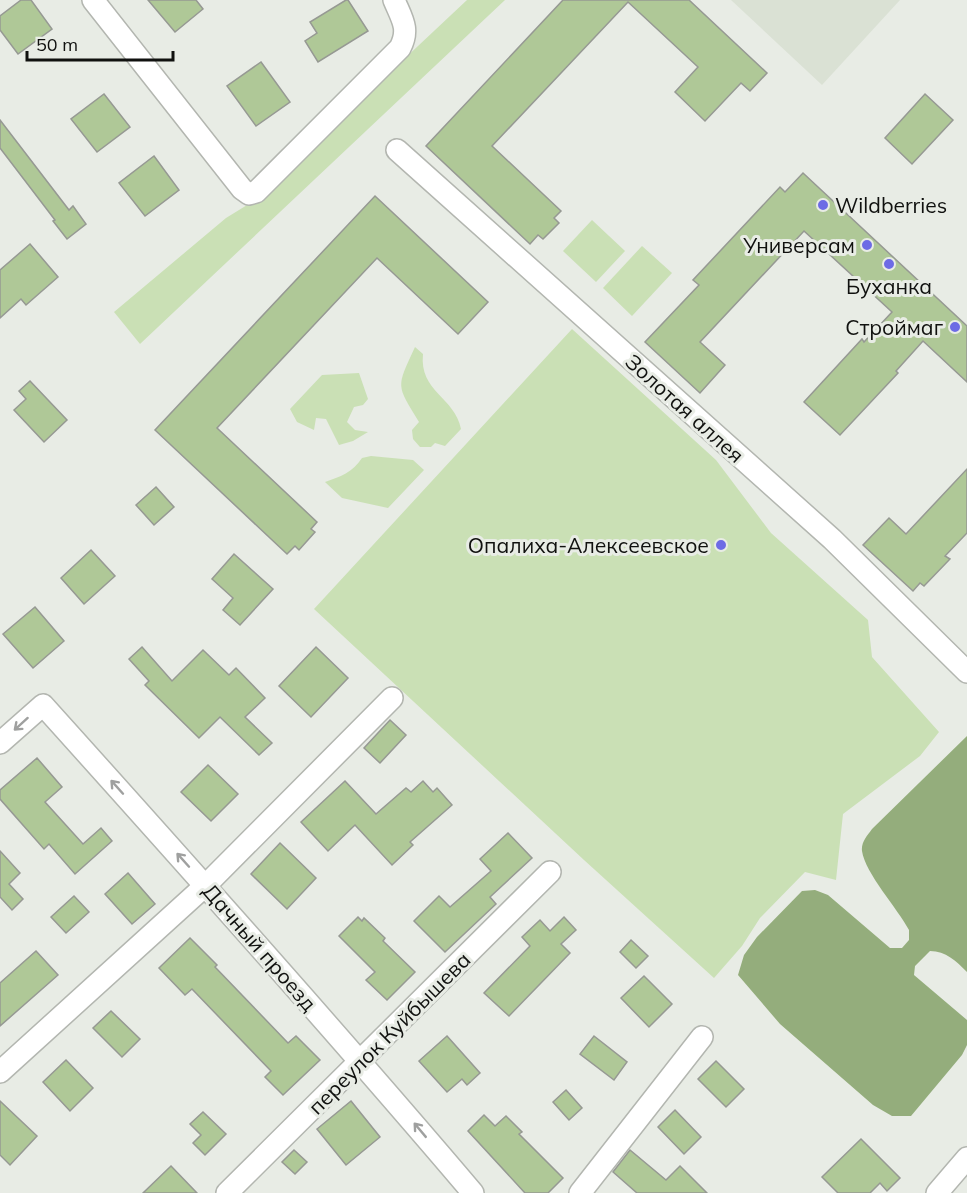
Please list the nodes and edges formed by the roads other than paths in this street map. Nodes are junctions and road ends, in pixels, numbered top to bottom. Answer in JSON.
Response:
{"nodes":[{"id":1,"x":93,"y":0,"type":"edge"},
{"id":2,"x":394,"y":0,"type":"edge"},
{"id":3,"x":397,"y":150,"type":"dead end"},
{"id":4,"x":967,"y":672,"type":"edge"},
{"id":5,"x":392,"y":698,"type":"dead end"},
{"id":6,"x":0,"y":743,"type":"edge"},
{"id":7,"x":550,"y":872,"type":"dead end"},
{"id":8,"x":206,"y":885,"type":"junction"},
{"id":9,"x":702,"y":1037,"type":"dead end"},
{"id":10,"x":361,"y":1061,"type":"junction"},
{"id":11,"x":0,"y":1072,"type":"edge"},
{"id":12,"x":967,"y":1158,"type":"edge"},
{"id":13,"x":227,"y":1193,"type":"edge"},
{"id":14,"x":473,"y":1193,"type":"edge"},
{"id":15,"x":580,"y":1193,"type":"edge"},
{"id":16,"x":937,"y":1193,"type":"edge"}],
"edges":[{"from":1,"to":2,"type":"street"},
{"from":3,"to":4,"type":"street","name":"Золотая аллея"},
{"from":5,"to":8,"type":"street"},
{"from":8,"to":6,"type":"street","name":"Дачный проезд","one_way":true},
{"from":7,"to":10,"type":"street","name":"переулок Куйбышева"},
{"from":8,"to":10,"type":"street","name":"Дачный проезд"},
{"from":8,"to":11,"type":"street"},
{"from":9,"to":15,"type":"street"},
{"from":10,"to":13,"type":"street","name":"переулок Куйбышева"},
{"from":14,"to":10,"type":"street","name":"Дачный проезд","one_way":true},
{"from":12,"to":16,"type":"street"}]}
